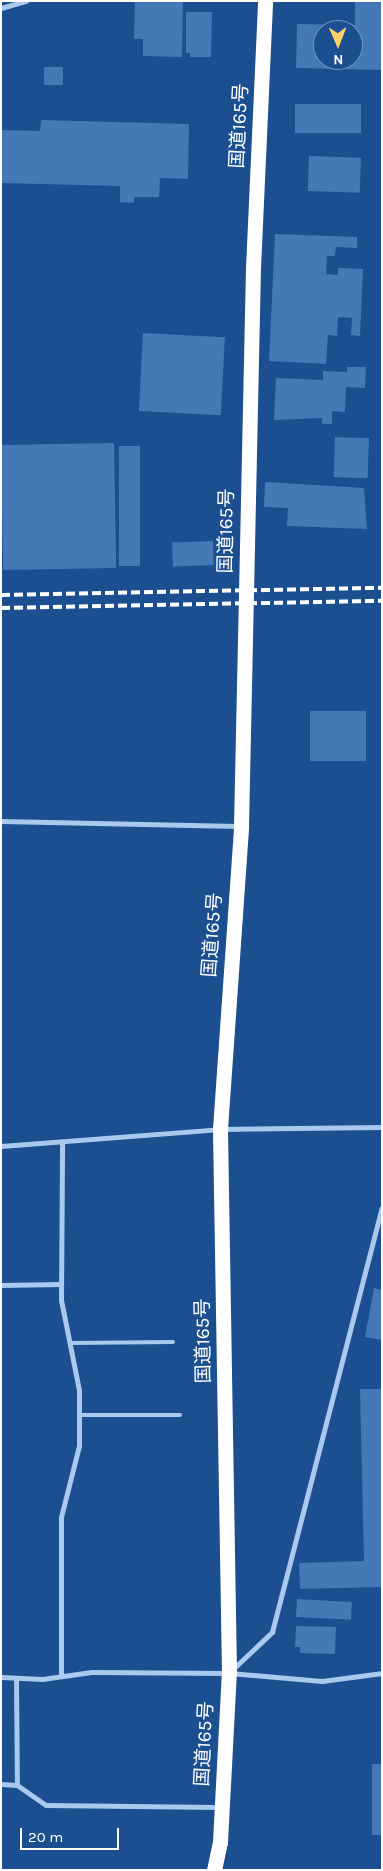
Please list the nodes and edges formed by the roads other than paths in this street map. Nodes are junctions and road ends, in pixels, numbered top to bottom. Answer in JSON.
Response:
{"nodes":[{"id":1,"x":26,"y":1,"type":"edge"},
{"id":2,"x":265,"y":1,"type":"edge"},
{"id":3,"x":1,"y":8,"type":"edge"},
{"id":4,"x":1,"y":821,"type":"edge"},
{"id":5,"x":241,"y":826,"type":"junction"},
{"id":6,"x":382,"y":1127,"type":"edge"},
{"id":7,"x":220,"y":1129,"type":"junction"},
{"id":8,"x":62,"y":1142,"type":"junction"},
{"id":9,"x":1,"y":1146,"type":"edge"},
{"id":10,"x":382,"y":1208,"type":"edge"},
{"id":11,"x":1,"y":1284,"type":"edge"},
{"id":12,"x":61,"y":1284,"type":"junction"},
{"id":13,"x":173,"y":1342,"type":"dead end"},
{"id":14,"x":70,"y":1343,"type":"junction"},
{"id":15,"x":79,"y":1415,"type":"junction"},
{"id":16,"x":180,"y":1415,"type":"dead end"},
{"id":17,"x":229,"y":1673,"type":"junction"},
{"id":18,"x":382,"y":1673,"type":"edge"},
{"id":19,"x":61,"y":1676,"type":"junction"},
{"id":20,"x":1,"y":1677,"type":"edge"},
{"id":21,"x":16,"y":1679,"type":"junction"},
{"id":22,"x":1,"y":1784,"type":"edge"},
{"id":23,"x":17,"y":1785,"type":"junction"},
{"id":24,"x":222,"y":1807,"type":"junction"},
{"id":25,"x":214,"y":1870,"type":"edge"}],
"edges":[{"from":1,"to":3,"type":"street"},
{"from":2,"to":5,"type":"highway","name":"国道165号"},
{"from":4,"to":5,"type":"street"},
{"from":5,"to":7,"type":"highway","name":"国道165号"},
{"from":6,"to":7,"type":"street"},
{"from":7,"to":8,"type":"street"},
{"from":7,"to":17,"type":"highway","name":"国道165号"},
{"from":8,"to":9,"type":"street"},
{"from":8,"to":12,"type":"street"},
{"from":10,"to":17,"type":"street"},
{"from":11,"to":12,"type":"street"},
{"from":12,"to":14,"type":"street"},
{"from":13,"to":14,"type":"lane"},
{"from":14,"to":15,"type":"street"},
{"from":15,"to":16,"type":"lane"},
{"from":15,"to":19,"type":"street"},
{"from":17,"to":18,"type":"street"},
{"from":17,"to":19,"type":"street"},
{"from":17,"to":24,"type":"highway","name":"国道165号"},
{"from":19,"to":21,"type":"street"},
{"from":20,"to":21,"type":"street"},
{"from":21,"to":23,"type":"street"},
{"from":22,"to":23,"type":"street"},
{"from":23,"to":24,"type":"street"},
{"from":24,"to":25,"type":"highway","name":"国道165号"}]}
